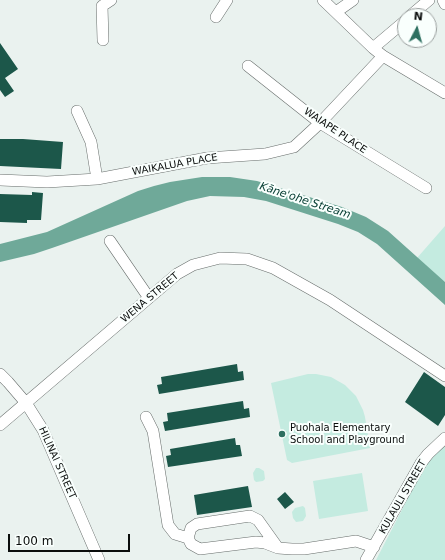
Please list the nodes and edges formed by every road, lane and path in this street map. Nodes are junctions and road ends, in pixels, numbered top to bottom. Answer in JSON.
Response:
{"nodes":[{"id":1,"x":111,"y":0,"type":"edge"},
{"id":2,"x":228,"y":0,"type":"edge"},
{"id":3,"x":323,"y":0,"type":"edge"},
{"id":4,"x":353,"y":0,"type":"edge"},
{"id":5,"x":429,"y":0,"type":"edge"},
{"id":6,"x":443,"y":0,"type":"edge"},
{"id":7,"x":445,"y":4,"type":"edge"},
{"id":8,"x":420,"y":8,"type":"edge"},
{"id":9,"x":336,"y":12,"type":"junction"},
{"id":10,"x":216,"y":17,"type":"dead end"},
{"id":11,"x":397,"y":28,"type":"edge"},
{"id":12,"x":103,"y":40,"type":"dead end"},
{"id":13,"x":373,"y":48,"type":"junction"},
{"id":14,"x":383,"y":56,"type":"junction"},
{"id":15,"x":248,"y":66,"type":"dead end"},
{"id":16,"x":445,"y":93,"type":"edge"},
{"id":17,"x":77,"y":111,"type":"dead end"},
{"id":18,"x":320,"y":123,"type":"junction"},
{"id":19,"x":97,"y":179,"type":"junction"},
{"id":20,"x":0,"y":180,"type":"edge"},
{"id":21,"x":426,"y":188,"type":"dead end"},
{"id":22,"x":110,"y":241,"type":"dead end"},
{"id":23,"x":149,"y":298,"type":"junction"},
{"id":24,"x":0,"y":374,"type":"edge"},
{"id":25,"x":445,"y":376,"type":"edge"},
{"id":26,"x":26,"y":403,"type":"junction"},
{"id":27,"x":146,"y":417,"type":"dead end"},
{"id":28,"x":0,"y":425,"type":"edge"},
{"id":29,"x":445,"y":438,"type":"edge"},
{"id":30,"x":188,"y":538,"type":"junction"},
{"id":31,"x":374,"y":547,"type":"junction"},
{"id":32,"x":278,"y":548,"type":"junction"},
{"id":33,"x":99,"y":560,"type":"edge"},
{"id":34,"x":366,"y":560,"type":"edge"}],
"edges":[{"from":1,"to":12,"type":"street"},
{"from":2,"to":10,"type":"street"},
{"from":3,"to":9,"type":"street"},
{"from":4,"to":9,"type":"street"},
{"from":5,"to":8,"type":"street"},
{"from":6,"to":7,"type":"street"},
{"from":9,"to":13,"type":"street"},
{"from":11,"to":13,"type":"street"},
{"from":13,"to":14,"type":"street"},
{"from":14,"to":16,"type":"street"},
{"from":14,"to":18,"type":"street","name":"WAIKALUA PLACE"},
{"from":15,"to":18,"type":"street","name":"WAIAPE PLACE"},
{"from":17,"to":19,"type":"street"},
{"from":18,"to":19,"type":"street","name":"WAIKALUA PLACE"},
{"from":18,"to":21,"type":"street","name":"WAIAPE PLACE"},
{"from":19,"to":20,"type":"street","name":"WAIKALUA PLACE"},
{"from":22,"to":23,"type":"street"},
{"from":23,"to":25,"type":"street","name":"WENA STREET"},
{"from":23,"to":26,"type":"street","name":"WENA STREET"},
{"from":24,"to":26,"type":"street","name":"HILINAI STREET"},
{"from":26,"to":28,"type":"street","name":"WENA STREET"},
{"from":26,"to":33,"type":"street","name":"HILINAI STREET"},
{"from":27,"to":30,"type":"street"},
{"from":29,"to":31,"type":"street","name":"KULAULI STREET"},
{"from":30,"to":32,"type":"street"},
{"from":30,"to":32,"type":"street"},
{"from":31,"to":32,"type":"street"},
{"from":31,"to":34,"type":"street","name":"KULAULI STREET"}]}
